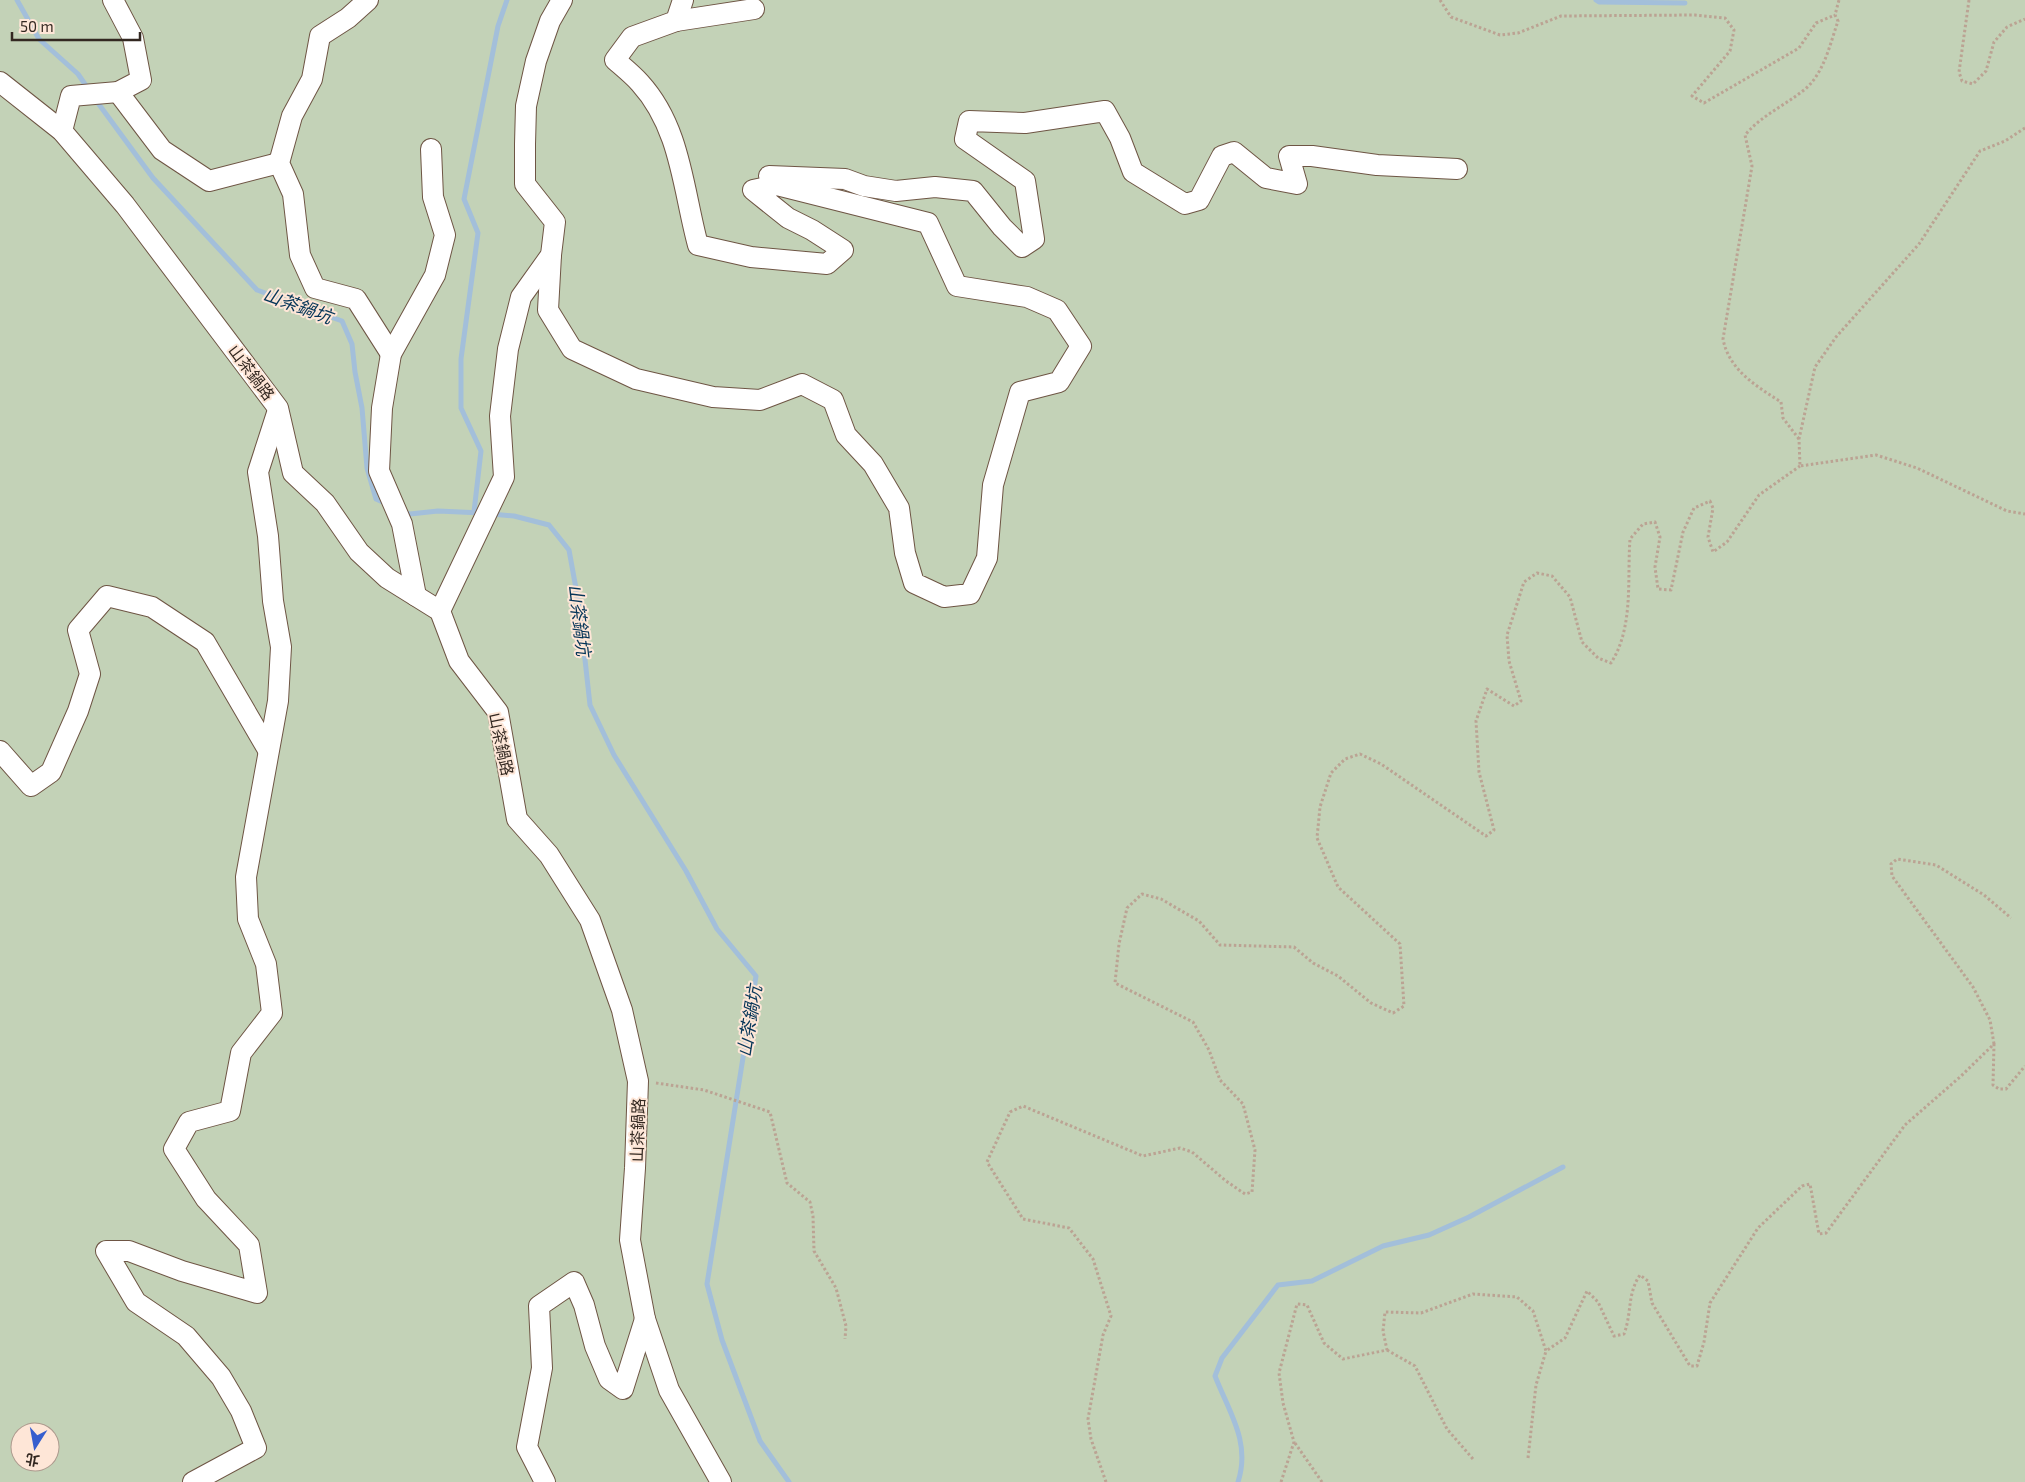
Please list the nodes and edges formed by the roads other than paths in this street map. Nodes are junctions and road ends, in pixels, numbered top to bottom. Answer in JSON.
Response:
{"nodes":[{"id":1,"x":113,"y":0,"type":"edge"},
{"id":2,"x":368,"y":0,"type":"edge"},
{"id":3,"x":562,"y":0,"type":"edge"},
{"id":4,"x":683,"y":0,"type":"edge"},
{"id":5,"x":754,"y":9,"type":"dead end"},
{"id":6,"x":676,"y":21,"type":"junction"},
{"id":7,"x":0,"y":82,"type":"edge"},
{"id":8,"x":111,"y":92,"type":"junction"},
{"id":9,"x":62,"y":131,"type":"junction"},
{"id":10,"x":430,"y":149,"type":"dead end"},
{"id":11,"x":279,"y":163,"type":"junction"},
{"id":12,"x":1457,"y":169,"type":"dead end"},
{"id":13,"x":753,"y":190,"type":"junction"},
{"id":14,"x":550,"y":255,"type":"junction"},
{"id":15,"x":391,"y":354,"type":"junction"},
{"id":16,"x":278,"y":408,"type":"junction"},
{"id":17,"x":416,"y":596,"type":"junction"},
{"id":18,"x":440,"y":611,"type":"junction"},
{"id":19,"x":268,"y":750,"type":"junction"},
{"id":20,"x":0,"y":751,"type":"edge"},
{"id":21,"x":645,"y":1319,"type":"junction"},
{"id":22,"x":194,"y":1482,"type":"edge"},
{"id":23,"x":545,"y":1482,"type":"edge"},
{"id":24,"x":721,"y":1482,"type":"edge"}],
"edges":[{"from":1,"to":8,"type":"street"},
{"from":2,"to":11,"type":"street"},
{"from":3,"to":14,"type":"street"},
{"from":4,"to":6,"type":"street"},
{"from":5,"to":6,"type":"street"},
{"from":6,"to":13,"type":"street"},
{"from":7,"to":9,"type":"street","name":"山茶鍋路"},
{"from":8,"to":9,"type":"street"},
{"from":8,"to":11,"type":"street"},
{"from":9,"to":16,"type":"street","name":"山茶鍋路"},
{"from":10,"to":15,"type":"street"},
{"from":11,"to":15,"type":"street"},
{"from":12,"to":13,"type":"street"},
{"from":13,"to":14,"type":"street"},
{"from":14,"to":18,"type":"street"},
{"from":15,"to":17,"type":"street"},
{"from":16,"to":17,"type":"street","name":"山茶鍋路"},
{"from":16,"to":19,"type":"street"},
{"from":17,"to":18,"type":"street","name":"山茶鍋路"},
{"from":18,"to":21,"type":"street","name":"山茶鍋路"},
{"from":19,"to":20,"type":"street"},
{"from":19,"to":22,"type":"street"},
{"from":21,"to":23,"type":"street"},
{"from":21,"to":24,"type":"street","name":"山茶鍋路"}]}
